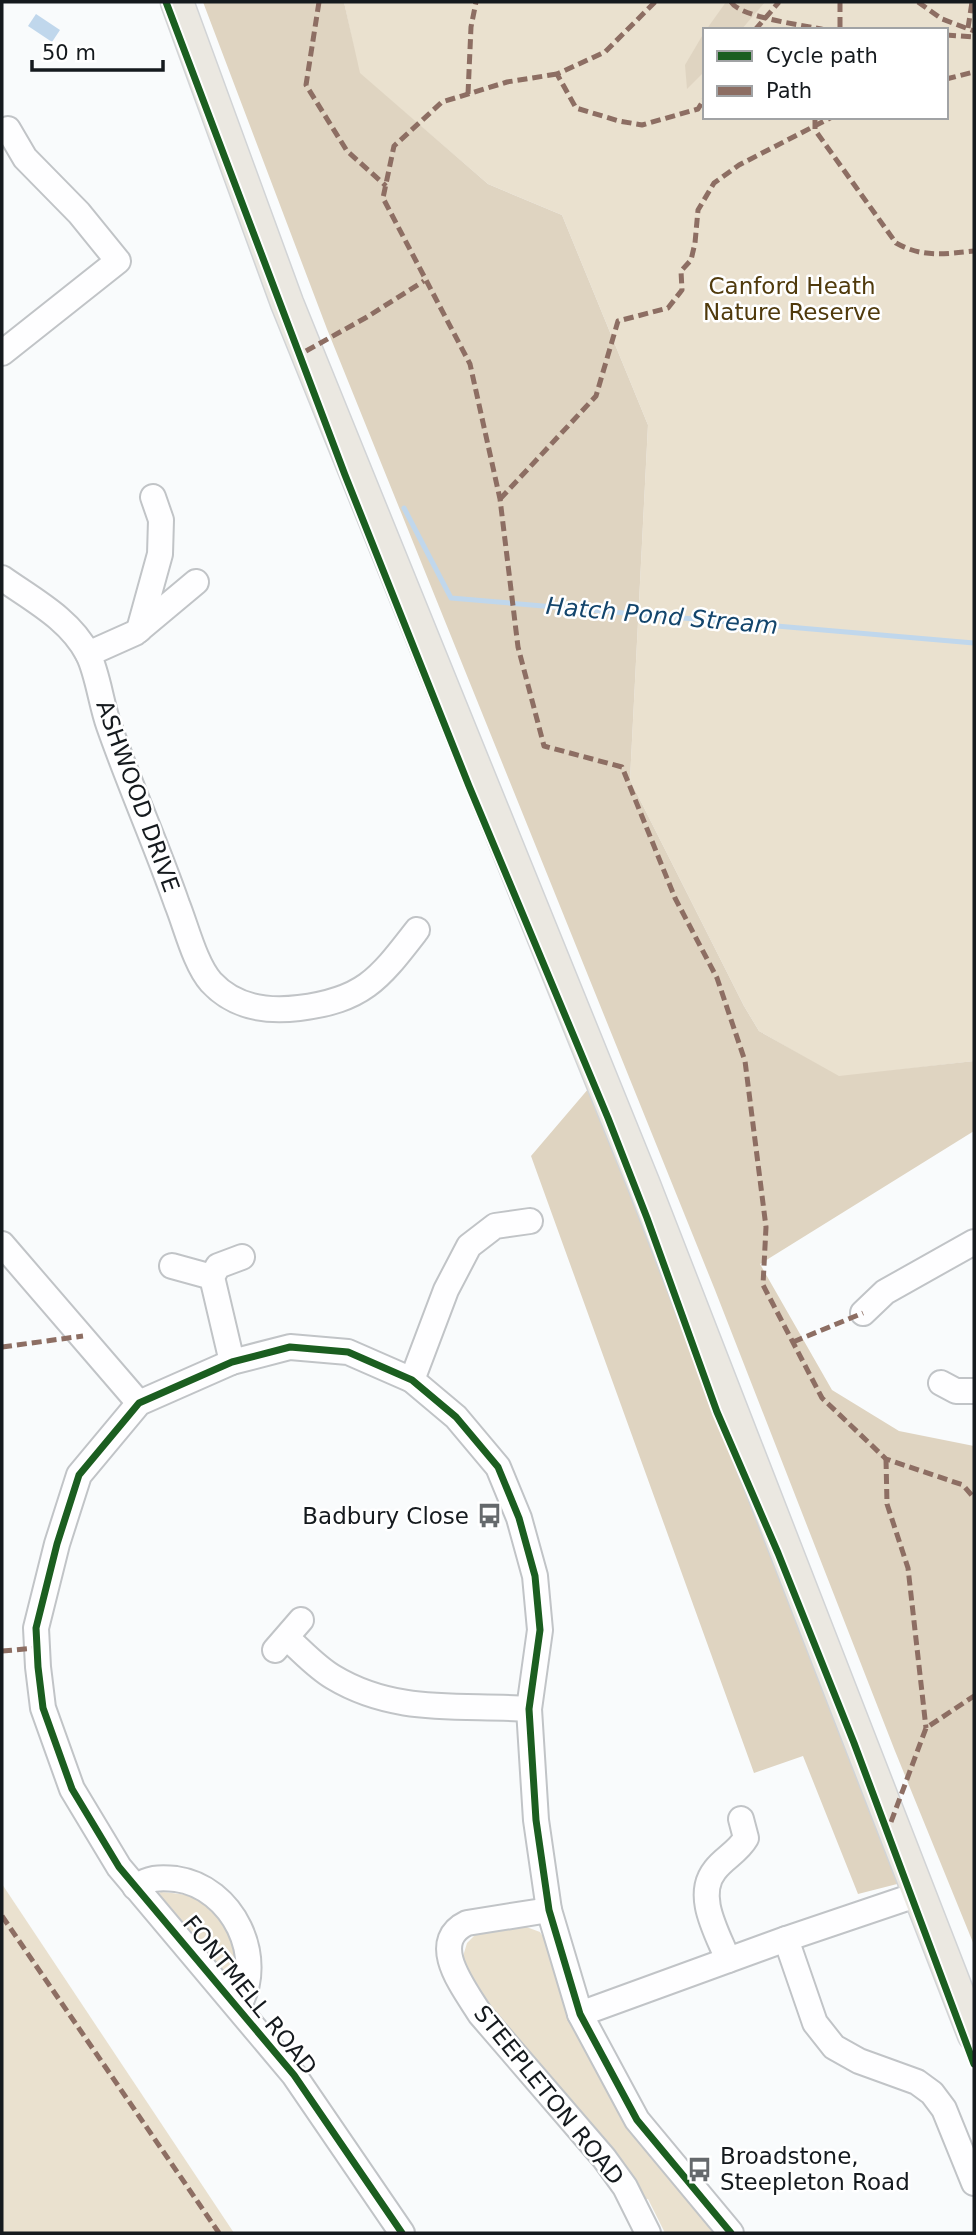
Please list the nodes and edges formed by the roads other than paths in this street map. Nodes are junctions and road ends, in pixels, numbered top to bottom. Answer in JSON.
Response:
{"nodes":[{"id":1,"x":177,"y":2,"type":"edge"},
{"id":2,"x":8,"y":129,"type":"dead end"},
{"id":3,"x":2,"y":353,"type":"edge"},
{"id":4,"x":153,"y":497,"type":"dead end"},
{"id":5,"x":2,"y":578,"type":"edge"},
{"id":6,"x":196,"y":582,"type":"dead end"},
{"id":7,"x":139,"y":630,"type":"junction"},
{"id":8,"x":88,"y":654,"type":"junction"},
{"id":9,"x":417,"y":930,"type":"dead end"},
{"id":10,"x":530,"y":1221,"type":"dead end"},
{"id":11,"x":974,"y":1242,"type":"edge"},
{"id":12,"x":2,"y":1244,"type":"edge"},
{"id":13,"x":242,"y":1257,"type":"dead end"},
{"id":14,"x":172,"y":1266,"type":"dead end"},
{"id":15,"x":212,"y":1277,"type":"junction"},
{"id":16,"x":863,"y":1312,"type":"dead end"},
{"id":17,"x":232,"y":1362,"type":"junction"},
{"id":18,"x":412,"y":1380,"type":"junction"},
{"id":19,"x":941,"y":1383,"type":"dead end"},
{"id":20,"x":974,"y":1391,"type":"edge"},
{"id":21,"x":139,"y":1403,"type":"junction"},
{"id":22,"x":288,"y":1636,"type":"dead end"},
{"id":23,"x":529,"y":1709,"type":"junction"},
{"id":24,"x":741,"y":1819,"type":"dead end"},
{"id":25,"x":135,"y":1887,"type":"junction"},
{"id":26,"x":919,"y":1894,"type":"junction"},
{"id":27,"x":549,"y":1910,"type":"junction"},
{"id":28,"x":786,"y":1939,"type":"junction"},
{"id":29,"x":728,"y":1960,"type":"junction"},
{"id":30,"x":239,"y":2007,"type":"junction"},
{"id":31,"x":580,"y":2014,"type":"junction"},
{"id":32,"x":974,"y":2035,"type":"edge"},
{"id":33,"x":974,"y":2183,"type":"edge"},
{"id":34,"x":402,"y":2233,"type":"edge"},
{"id":35,"x":648,"y":2233,"type":"edge"},
{"id":36,"x":731,"y":2233,"type":"edge"}],
"edges":[{"from":1,"to":26,"type":"main road"},
{"from":2,"to":3,"type":"street"},
{"from":4,"to":7,"type":"street"},
{"from":5,"to":8,"type":"street","name":"ASHWOOD DRIVE"},
{"from":6,"to":7,"type":"street"},
{"from":7,"to":8,"type":"street"},
{"from":8,"to":9,"type":"street","name":"ASHWOOD DRIVE"},
{"from":10,"to":18,"type":"street"},
{"from":11,"to":16,"type":"street"},
{"from":12,"to":21,"type":"street"},
{"from":13,"to":15,"type":"street"},
{"from":14,"to":15,"type":"street"},
{"from":15,"to":17,"type":"street"},
{"from":17,"to":18,"type":"street"},
{"from":17,"to":21,"type":"street"},
{"from":18,"to":23,"type":"street"},
{"from":19,"to":20,"type":"street"},
{"from":21,"to":25,"type":"street"},
{"from":22,"to":23,"type":"street"},
{"from":23,"to":27,"type":"street"},
{"from":24,"to":29,"type":"street"},
{"from":25,"to":30,"type":"street","name":"FONTMELL ROAD"},
{"from":25,"to":30,"type":"street","name":"FONTMELL ROAD"},
{"from":26,"to":28,"type":"street"},
{"from":26,"to":32,"type":"main road"},
{"from":27,"to":31,"type":"street"},
{"from":27,"to":35,"type":"street","name":"STEEPLETON ROAD"},
{"from":28,"to":29,"type":"street"},
{"from":28,"to":33,"type":"street"},
{"from":29,"to":31,"type":"street"},
{"from":30,"to":34,"type":"street","name":"FONTMELL ROAD"},
{"from":31,"to":36,"type":"street"}]}
